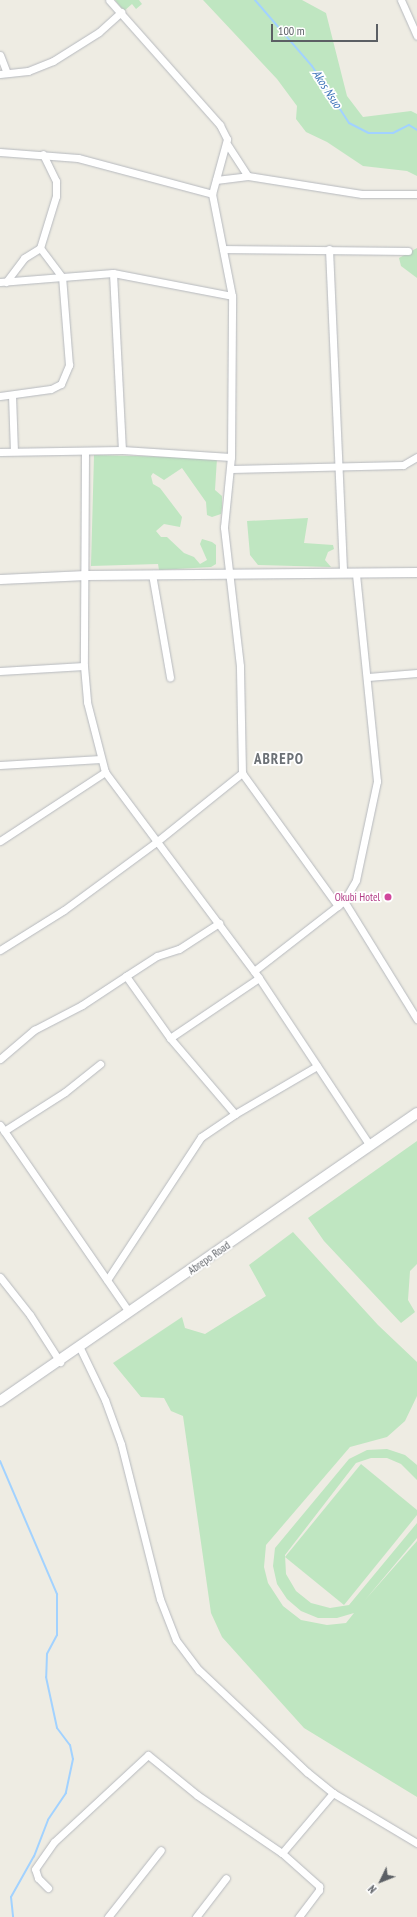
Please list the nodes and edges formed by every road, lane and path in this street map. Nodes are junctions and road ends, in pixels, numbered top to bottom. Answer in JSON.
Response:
{"nodes":[{"id":1,"x":109,"y":0,"type":"edge"},
{"id":2,"x":401,"y":0,"type":"edge"},
{"id":3,"x":121,"y":12,"type":"junction"},
{"id":4,"x":417,"y":36,"type":"edge"},
{"id":5,"x":0,"y":55,"type":"edge"},
{"id":6,"x":4,"y":74,"type":"edge"},
{"id":7,"x":227,"y":144,"type":"junction"},
{"id":8,"x":0,"y":152,"type":"edge"},
{"id":9,"x":43,"y":154,"type":"junction"},
{"id":10,"x":248,"y":176,"type":"junction"},
{"id":11,"x":216,"y":180,"type":"junction"},
{"id":12,"x":212,"y":194,"type":"junction"},
{"id":13,"x":417,"y":194,"type":"edge"},
{"id":14,"x":40,"y":248,"type":"junction"},
{"id":15,"x":223,"y":249,"type":"junction"},
{"id":16,"x":329,"y":249,"type":"junction"},
{"id":17,"x":408,"y":251,"type":"dead end"},
{"id":18,"x":113,"y":273,"type":"junction"},
{"id":19,"x":62,"y":277,"type":"junction"},
{"id":20,"x":3,"y":282,"type":"edge"},
{"id":21,"x":232,"y":296,"type":"junction"},
{"id":22,"x":0,"y":396,"type":"edge"},
{"id":23,"x":12,"y":396,"type":"junction"},
{"id":24,"x":122,"y":450,"type":"junction"},
{"id":25,"x":14,"y":451,"type":"junction"},
{"id":26,"x":84,"y":451,"type":"junction"},
{"id":27,"x":0,"y":452,"type":"edge"},
{"id":28,"x":231,"y":457,"type":"junction"},
{"id":29,"x":417,"y":457,"type":"edge"},
{"id":30,"x":337,"y":467,"type":"junction"},
{"id":31,"x":231,"y":469,"type":"junction"},
{"id":32,"x":343,"y":572,"type":"junction"},
{"id":33,"x":417,"y":572,"type":"edge"},
{"id":34,"x":227,"y":573,"type":"junction"},
{"id":35,"x":356,"y":573,"type":"junction"},
{"id":36,"x":152,"y":574,"type":"junction"},
{"id":37,"x":86,"y":575,"type":"junction"},
{"id":38,"x":0,"y":579,"type":"edge"},
{"id":39,"x":84,"y":666,"type":"junction"},
{"id":40,"x":0,"y":671,"type":"edge"},
{"id":41,"x":417,"y":673,"type":"edge"},
{"id":42,"x":170,"y":677,"type":"dead end"},
{"id":43,"x":368,"y":677,"type":"junction"},
{"id":44,"x":101,"y":759,"type":"junction"},
{"id":45,"x":0,"y":765,"type":"edge"},
{"id":46,"x":105,"y":772,"type":"junction"},
{"id":47,"x":242,"y":773,"type":"junction"},
{"id":48,"x":0,"y":841,"type":"edge"},
{"id":49,"x":155,"y":843,"type":"junction"},
{"id":50,"x":341,"y":903,"type":"junction"},
{"id":51,"x":219,"y":923,"type":"junction"},
{"id":52,"x":0,"y":950,"type":"edge"},
{"id":53,"x":254,"y":971,"type":"junction"},
{"id":54,"x":126,"y":976,"type":"junction"},
{"id":55,"x":259,"y":978,"type":"junction"},
{"id":56,"x":417,"y":1019,"type":"edge"},
{"id":57,"x":170,"y":1038,"type":"junction"},
{"id":58,"x":0,"y":1059,"type":"edge"},
{"id":59,"x":100,"y":1064,"type":"dead end"},
{"id":60,"x":317,"y":1066,"type":"junction"},
{"id":61,"x":417,"y":1113,"type":"edge"},
{"id":62,"x":236,"y":1114,"type":"junction"},
{"id":63,"x":2,"y":1128,"type":"edge"},
{"id":64,"x":370,"y":1146,"type":"junction"},
{"id":65,"x":0,"y":1278,"type":"edge"},
{"id":66,"x":107,"y":1280,"type":"junction"},
{"id":67,"x":129,"y":1312,"type":"junction"},
{"id":68,"x":80,"y":1348,"type":"junction"},
{"id":69,"x":60,"y":1362,"type":"junction"},
{"id":70,"x":0,"y":1401,"type":"edge"},
{"id":71,"x":333,"y":1793,"type":"junction"},
{"id":72,"x":417,"y":1843,"type":"edge"},
{"id":73,"x":161,"y":1850,"type":"dead end"},
{"id":74,"x":282,"y":1852,"type":"junction"},
{"id":75,"x":226,"y":1878,"type":"dead end"},
{"id":76,"x":48,"y":1888,"type":"dead end"},
{"id":77,"x":108,"y":1917,"type":"edge"},
{"id":78,"x":196,"y":1917,"type":"edge"},
{"id":79,"x":299,"y":1917,"type":"edge"}],
"edges":[{"from":1,"to":3,"type":"street"},
{"from":2,"to":4,"type":"street"},
{"from":3,"to":6,"type":"street"},
{"from":3,"to":7,"type":"street"},
{"from":5,"to":6,"type":"street"},
{"from":7,"to":10,"type":"street"},
{"from":7,"to":11,"type":"street"},
{"from":8,"to":9,"type":"street"},
{"from":9,"to":12,"type":"street"},
{"from":9,"to":14,"type":"street"},
{"from":10,"to":11,"type":"street"},
{"from":10,"to":13,"type":"street"},
{"from":11,"to":12,"type":"street"},
{"from":12,"to":15,"type":"street"},
{"from":14,"to":19,"type":"street"},
{"from":14,"to":20,"type":"street"},
{"from":15,"to":16,"type":"street"},
{"from":15,"to":21,"type":"street"},
{"from":16,"to":17,"type":"street"},
{"from":16,"to":30,"type":"street"},
{"from":18,"to":19,"type":"street"},
{"from":18,"to":21,"type":"street"},
{"from":18,"to":24,"type":"street"},
{"from":19,"to":20,"type":"street"},
{"from":19,"to":23,"type":"street"},
{"from":21,"to":28,"type":"street"},
{"from":22,"to":23,"type":"street"},
{"from":23,"to":25,"type":"street"},
{"from":24,"to":26,"type":"street"},
{"from":24,"to":28,"type":"street"},
{"from":25,"to":26,"type":"street"},
{"from":25,"to":27,"type":"street"},
{"from":26,"to":37,"type":"street"},
{"from":28,"to":31,"type":"street"},
{"from":29,"to":30,"type":"street"},
{"from":30,"to":31,"type":"street"},
{"from":30,"to":32,"type":"street"},
{"from":31,"to":34,"type":"street"},
{"from":32,"to":34,"type":"street"},
{"from":32,"to":35,"type":"street"},
{"from":33,"to":35,"type":"street"},
{"from":34,"to":36,"type":"street"},
{"from":34,"to":47,"type":"street"},
{"from":35,"to":43,"type":"street"},
{"from":36,"to":37,"type":"street"},
{"from":36,"to":42,"type":"street"},
{"from":37,"to":38,"type":"street"},
{"from":37,"to":39,"type":"street"},
{"from":39,"to":40,"type":"street"},
{"from":39,"to":44,"type":"street"},
{"from":41,"to":43,"type":"street"},
{"from":43,"to":50,"type":"street"},
{"from":44,"to":45,"type":"street"},
{"from":44,"to":46,"type":"street"},
{"from":46,"to":48,"type":"street"},
{"from":46,"to":49,"type":"street"},
{"from":47,"to":49,"type":"street"},
{"from":47,"to":50,"type":"street"},
{"from":49,"to":51,"type":"street"},
{"from":49,"to":52,"type":"street"},
{"from":50,"to":53,"type":"street"},
{"from":50,"to":56,"type":"street"},
{"from":51,"to":53,"type":"street"},
{"from":51,"to":54,"type":"street"},
{"from":53,"to":55,"type":"street"},
{"from":54,"to":57,"type":"street"},
{"from":54,"to":58,"type":"street"},
{"from":55,"to":57,"type":"street"},
{"from":55,"to":60,"type":"street"},
{"from":57,"to":62,"type":"street"},
{"from":59,"to":63,"type":"street"},
{"from":60,"to":62,"type":"street"},
{"from":60,"to":64,"type":"street"},
{"from":61,"to":64,"type":"main road","name":"Abrepo Road"},
{"from":62,"to":66,"type":"street"},
{"from":63,"to":66,"type":"street"},
{"from":64,"to":67,"type":"main road","name":"Abrepo Road"},
{"from":65,"to":69,"type":"street"},
{"from":66,"to":67,"type":"street"},
{"from":67,"to":68,"type":"main road","name":"Abrepo Road"},
{"from":68,"to":69,"type":"main road","name":"Abrepo Road"},
{"from":68,"to":71,"type":"street"},
{"from":69,"to":70,"type":"main road","name":"Abrepo Road"},
{"from":71,"to":72,"type":"street"},
{"from":71,"to":74,"type":"street"},
{"from":73,"to":77,"type":"street"},
{"from":74,"to":76,"type":"street"},
{"from":74,"to":79,"type":"street"},
{"from":75,"to":78,"type":"street"}]}
